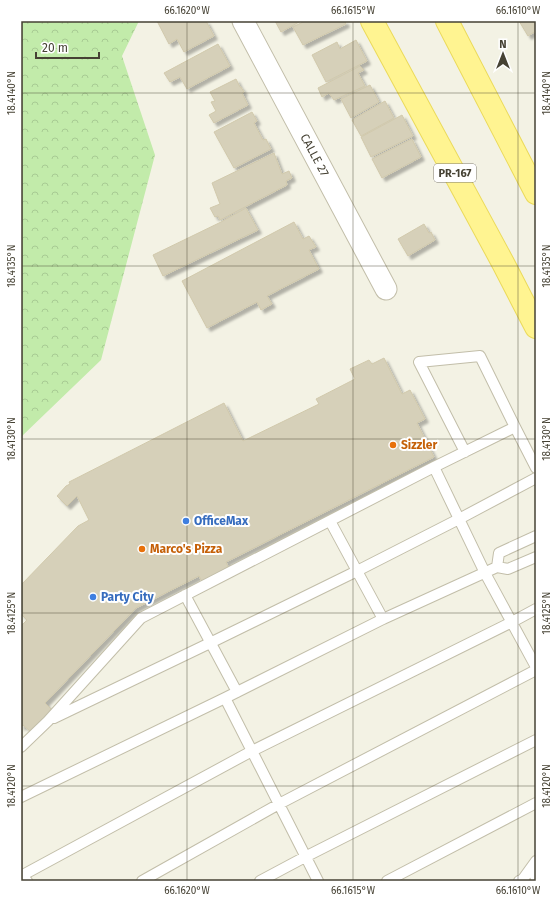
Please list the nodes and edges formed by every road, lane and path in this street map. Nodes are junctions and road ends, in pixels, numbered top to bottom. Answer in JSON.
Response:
{"nodes":[{"id":1,"x":243,"y":21,"type":"edge"},
{"id":2,"x":372,"y":21,"type":"edge"},
{"id":3,"x":447,"y":21,"type":"edge"},
{"id":4,"x":536,"y":193,"type":"edge"},
{"id":5,"x":386,"y":289,"type":"dead end"},
{"id":6,"x":536,"y":327,"type":"edge"},
{"id":7,"x":515,"y":427,"type":"junction"},
{"id":8,"x":465,"y":452,"type":"junction"},
{"id":9,"x":434,"y":467,"type":"junction"},
{"id":10,"x":536,"y":468,"type":"edge"},
{"id":11,"x":536,"y":478,"type":"edge"},
{"id":12,"x":459,"y":519,"type":"junction"},
{"id":13,"x":330,"y":521,"type":"junction"},
{"id":14,"x":536,"y":536,"type":"edge"},
{"id":15,"x":536,"y":557,"type":"edge"},
{"id":16,"x":497,"y":567,"type":"junction"},
{"id":17,"x":357,"y":571,"type":"junction"},
{"id":18,"x":485,"y":572,"type":"junction"},
{"id":19,"x":185,"y":595,"type":"junction"},
{"id":20,"x":536,"y":609,"type":"edge"},
{"id":21,"x":383,"y":619,"type":"junction"},
{"id":22,"x":512,"y":622,"type":"junction"},
{"id":23,"x":210,"y":643,"type":"junction"},
{"id":24,"x":533,"y":655,"type":"edge"},
{"id":25,"x":536,"y":668,"type":"edge"},
{"id":26,"x":236,"y":692,"type":"junction"},
{"id":27,"x":225,"y":698,"type":"junction"},
{"id":28,"x":48,"y":721,"type":"junction"},
{"id":29,"x":536,"y":740,"type":"edge"},
{"id":30,"x":21,"y":747,"type":"edge"},
{"id":31,"x":252,"y":752,"type":"junction"},
{"id":32,"x":21,"y":797,"type":"edge"},
{"id":33,"x":536,"y":803,"type":"edge"},
{"id":34,"x":279,"y":804,"type":"junction"},
{"id":35,"x":305,"y":856,"type":"junction"},
{"id":36,"x":533,"y":864,"type":"edge"},
{"id":37,"x":536,"y":878,"type":"edge"},
{"id":38,"x":522,"y":880,"type":"edge"},
{"id":39,"x":27,"y":881,"type":"edge"},
{"id":40,"x":142,"y":881,"type":"edge"},
{"id":41,"x":260,"y":881,"type":"edge"},
{"id":42,"x":318,"y":881,"type":"edge"},
{"id":43,"x":387,"y":881,"type":"edge"}],
"edges":[{"from":1,"to":5,"type":"street","name":"CALLE 27"},
{"from":2,"to":6,"type":"main road","number":"PR-167"},
{"from":3,"to":4,"type":"main road"},
{"from":7,"to":8,"type":"lane"},
{"from":7,"to":8,"type":"lane"},
{"from":7,"to":10,"type":"lane"},
{"from":8,"to":9,"type":"lane"},
{"from":9,"to":12,"type":"lane"},
{"from":9,"to":13,"type":"lane"},
{"from":11,"to":12,"type":"lane"},
{"from":12,"to":17,"type":"lane"},
{"from":12,"to":18,"type":"lane"},
{"from":13,"to":17,"type":"lane"},
{"from":13,"to":19,"type":"lane"},
{"from":14,"to":16,"type":"lane"},
{"from":15,"to":16,"type":"lane"},
{"from":16,"to":18,"type":"lane"},
{"from":17,"to":21,"type":"lane"},
{"from":17,"to":23,"type":"lane"},
{"from":18,"to":21,"type":"lane"},
{"from":18,"to":22,"type":"lane"},
{"from":19,"to":23,"type":"lane"},
{"from":19,"to":28,"type":"lane"},
{"from":20,"to":22,"type":"lane"},
{"from":21,"to":26,"type":"lane"},
{"from":22,"to":24,"type":"lane"},
{"from":22,"to":31,"type":"lane"},
{"from":23,"to":26,"type":"lane"},
{"from":23,"to":28,"type":"lane"},
{"from":24,"to":25,"type":"lane"},
{"from":25,"to":34,"type":"lane"},
{"from":26,"to":27,"type":"lane"},
{"from":27,"to":31,"type":"lane"},
{"from":27,"to":32,"type":"lane"},
{"from":28,"to":30,"type":"lane"},
{"from":29,"to":35,"type":"lane"},
{"from":31,"to":34,"type":"lane"},
{"from":31,"to":39,"type":"lane"},
{"from":33,"to":43,"type":"lane"},
{"from":34,"to":35,"type":"lane"},
{"from":34,"to":40,"type":"lane"},
{"from":35,"to":41,"type":"lane"},
{"from":35,"to":42,"type":"lane"},
{"from":36,"to":37,"type":"lane"},
{"from":36,"to":38,"type":"lane"}]}
